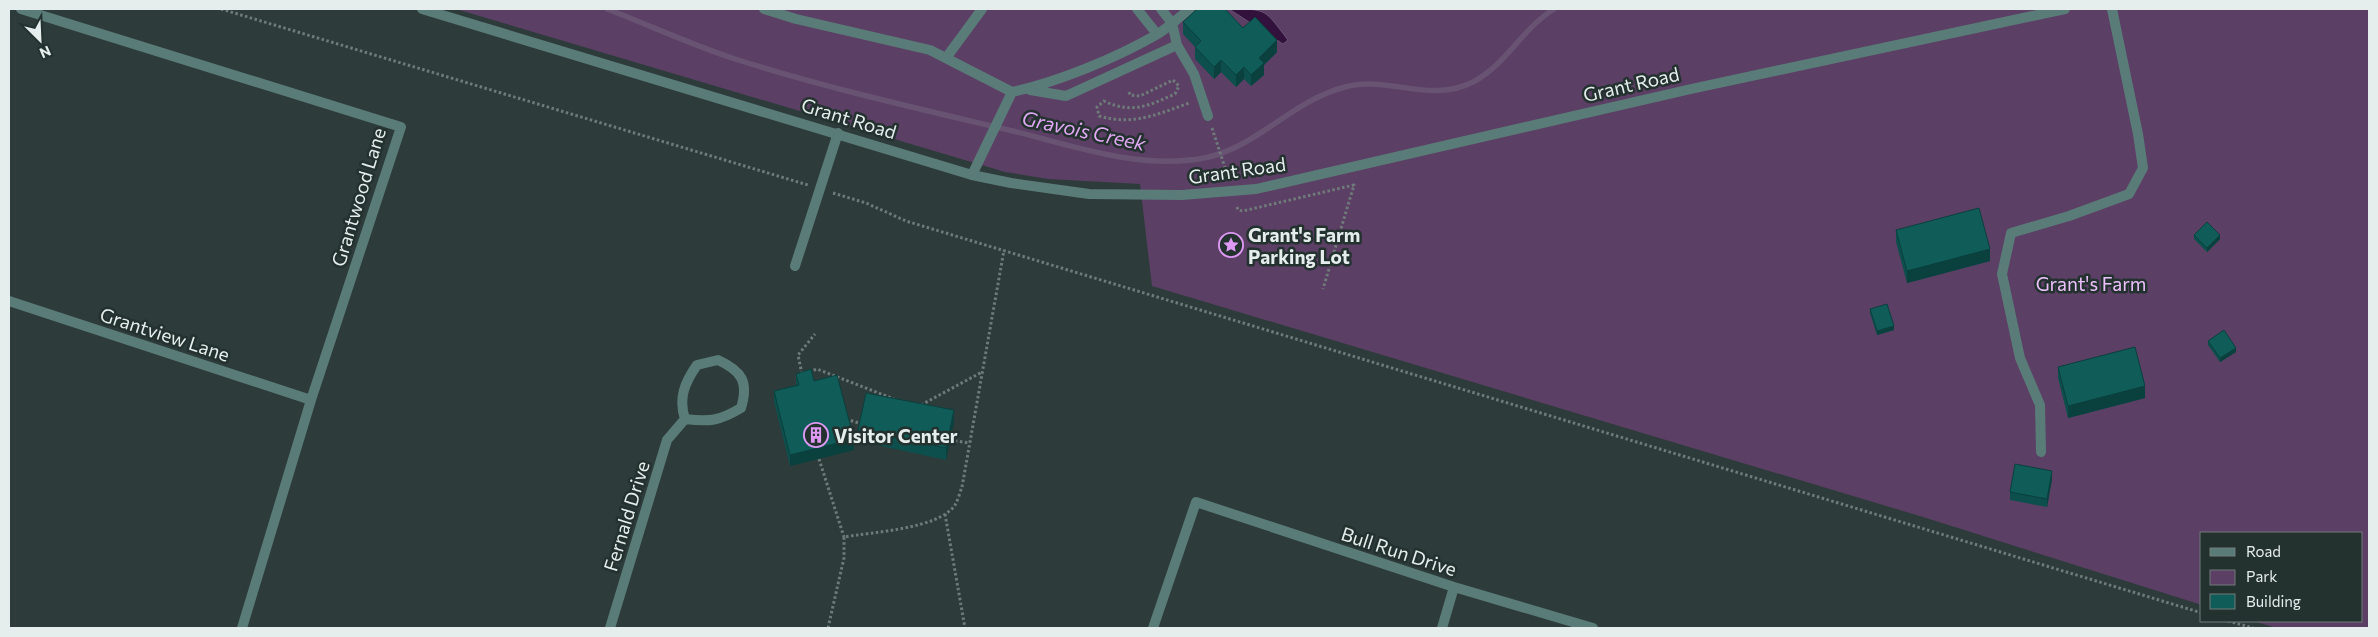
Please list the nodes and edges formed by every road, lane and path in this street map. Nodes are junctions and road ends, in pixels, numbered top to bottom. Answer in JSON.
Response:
{"nodes":[{"id":1,"x":21,"y":9,"type":"edge"},
{"id":2,"x":221,"y":9,"type":"edge"},
{"id":3,"x":422,"y":9,"type":"edge"},
{"id":4,"x":764,"y":9,"type":"edge"},
{"id":5,"x":982,"y":9,"type":"edge"},
{"id":6,"x":1137,"y":9,"type":"edge"},
{"id":7,"x":1161,"y":9,"type":"edge"},
{"id":8,"x":1190,"y":9,"type":"edge"},
{"id":9,"x":2065,"y":9,"type":"edge"},
{"id":10,"x":2112,"y":9,"type":"edge"},
{"id":11,"x":1172,"y":23,"type":"junction"},
{"id":12,"x":1157,"y":34,"type":"junction"},
{"id":13,"x":1177,"y":45,"type":"junction"},
{"id":14,"x":946,"y":58,"type":"junction"},
{"id":15,"x":1024,"y":89,"type":"junction"},
{"id":16,"x":1012,"y":92,"type":"junction"},
{"id":17,"x":1129,"y":92,"type":"dead end"},
{"id":18,"x":1201,"y":98,"type":"junction"},
{"id":19,"x":1208,"y":116,"type":"joint"},
{"id":20,"x":838,"y":133,"type":"junction"},
{"id":21,"x":1227,"y":174,"type":"dead end"},
{"id":22,"x":972,"y":175,"type":"junction"},
{"id":23,"x":803,"y":184,"type":"dead end"},
{"id":24,"x":830,"y":192,"type":"dead end"},
{"id":25,"x":1237,"y":207,"type":"dead end"},
{"id":26,"x":1004,"y":250,"type":"junction"},
{"id":27,"x":795,"y":266,"type":"dead end"},
{"id":28,"x":1323,"y":288,"type":"dead end"},
{"id":29,"x":9,"y":301,"type":"edge"},
{"id":30,"x":815,"y":334,"type":"dead end"},
{"id":31,"x":982,"y":372,"type":"junction"},
{"id":32,"x":311,"y":400,"type":"junction"},
{"id":33,"x":900,"y":401,"type":"edge"},
{"id":34,"x":917,"y":406,"type":"edge"},
{"id":35,"x":685,"y":419,"type":"junction"},
{"id":36,"x":846,"y":419,"type":"edge"},
{"id":37,"x":862,"y":424,"type":"edge"},
{"id":38,"x":950,"y":440,"type":"edge"},
{"id":39,"x":969,"y":443,"type":"junction"},
{"id":40,"x":2041,"y":452,"type":"dead end"},
{"id":41,"x":819,"y":459,"type":"edge"},
{"id":42,"x":945,"y":514,"type":"junction"},
{"id":43,"x":844,"y":537,"type":"junction"},
{"id":44,"x":1454,"y":587,"type":"junction"},
{"id":45,"x":2200,"y":612,"type":"edge"},
{"id":46,"x":2232,"y":622,"type":"edge"},
{"id":47,"x":242,"y":628,"type":"edge"},
{"id":48,"x":610,"y":628,"type":"edge"},
{"id":49,"x":828,"y":628,"type":"edge"},
{"id":50,"x":964,"y":628,"type":"edge"},
{"id":51,"x":1153,"y":628,"type":"edge"},
{"id":52,"x":1442,"y":628,"type":"edge"},
{"id":53,"x":1593,"y":628,"type":"edge"},
{"id":54,"x":2253,"y":628,"type":"edge"}],
"edges":[{"from":1,"to":32,"type":"street","name":"Grantwood Lane"},
{"from":2,"to":23,"type":"path"},
{"from":3,"to":20,"type":"street","name":"Grant Road"},
{"from":4,"to":14,"type":"street"},
{"from":5,"to":14,"type":"street"},
{"from":6,"to":12,"type":"street"},
{"from":7,"to":11,"type":"street"},
{"from":8,"to":11,"type":"street"},
{"from":9,"to":22,"type":"street","name":"Grant Road"},
{"from":10,"to":40,"type":"street"},
{"from":11,"to":12,"type":"street"},
{"from":11,"to":13,"type":"street"},
{"from":12,"to":15,"type":"street"},
{"from":13,"to":15,"type":"street"},
{"from":13,"to":18,"type":"street"},
{"from":14,"to":16,"type":"street"},
{"from":15,"to":16,"type":"street"},
{"from":16,"to":22,"type":"street"},
{"from":17,"to":18,"type":"path"},
{"from":18,"to":19,"type":"street"},
{"from":19,"to":21,"type":"path"},
{"from":20,"to":22,"type":"street","name":"Grant Road"},
{"from":20,"to":27,"type":"street"},
{"from":24,"to":26,"type":"path"},
{"from":25,"to":28,"type":"path"},
{"from":26,"to":31,"type":"path"},
{"from":26,"to":45,"type":"path"},
{"from":29,"to":32,"type":"street","name":"Grantview Lane"},
{"from":30,"to":33,"type":"path"},
{"from":31,"to":34,"type":"path"},
{"from":31,"to":39,"type":"path"},
{"from":32,"to":47,"type":"street","name":"Grantwood Lane"},
{"from":35,"to":35,"type":"street"},
{"from":35,"to":48,"type":"street","name":"Fernald Drive"},
{"from":36,"to":37,"type":"path"},
{"from":38,"to":39,"type":"path"},
{"from":39,"to":42,"type":"path"},
{"from":41,"to":43,"type":"path"},
{"from":42,"to":43,"type":"path"},
{"from":42,"to":50,"type":"path"},
{"from":43,"to":49,"type":"path"},
{"from":44,"to":51,"type":"street","name":"Bull Run Drive"},
{"from":44,"to":52,"type":"street"},
{"from":44,"to":53,"type":"street","name":"Bull Run Drive"},
{"from":46,"to":54,"type":"path"}]}
